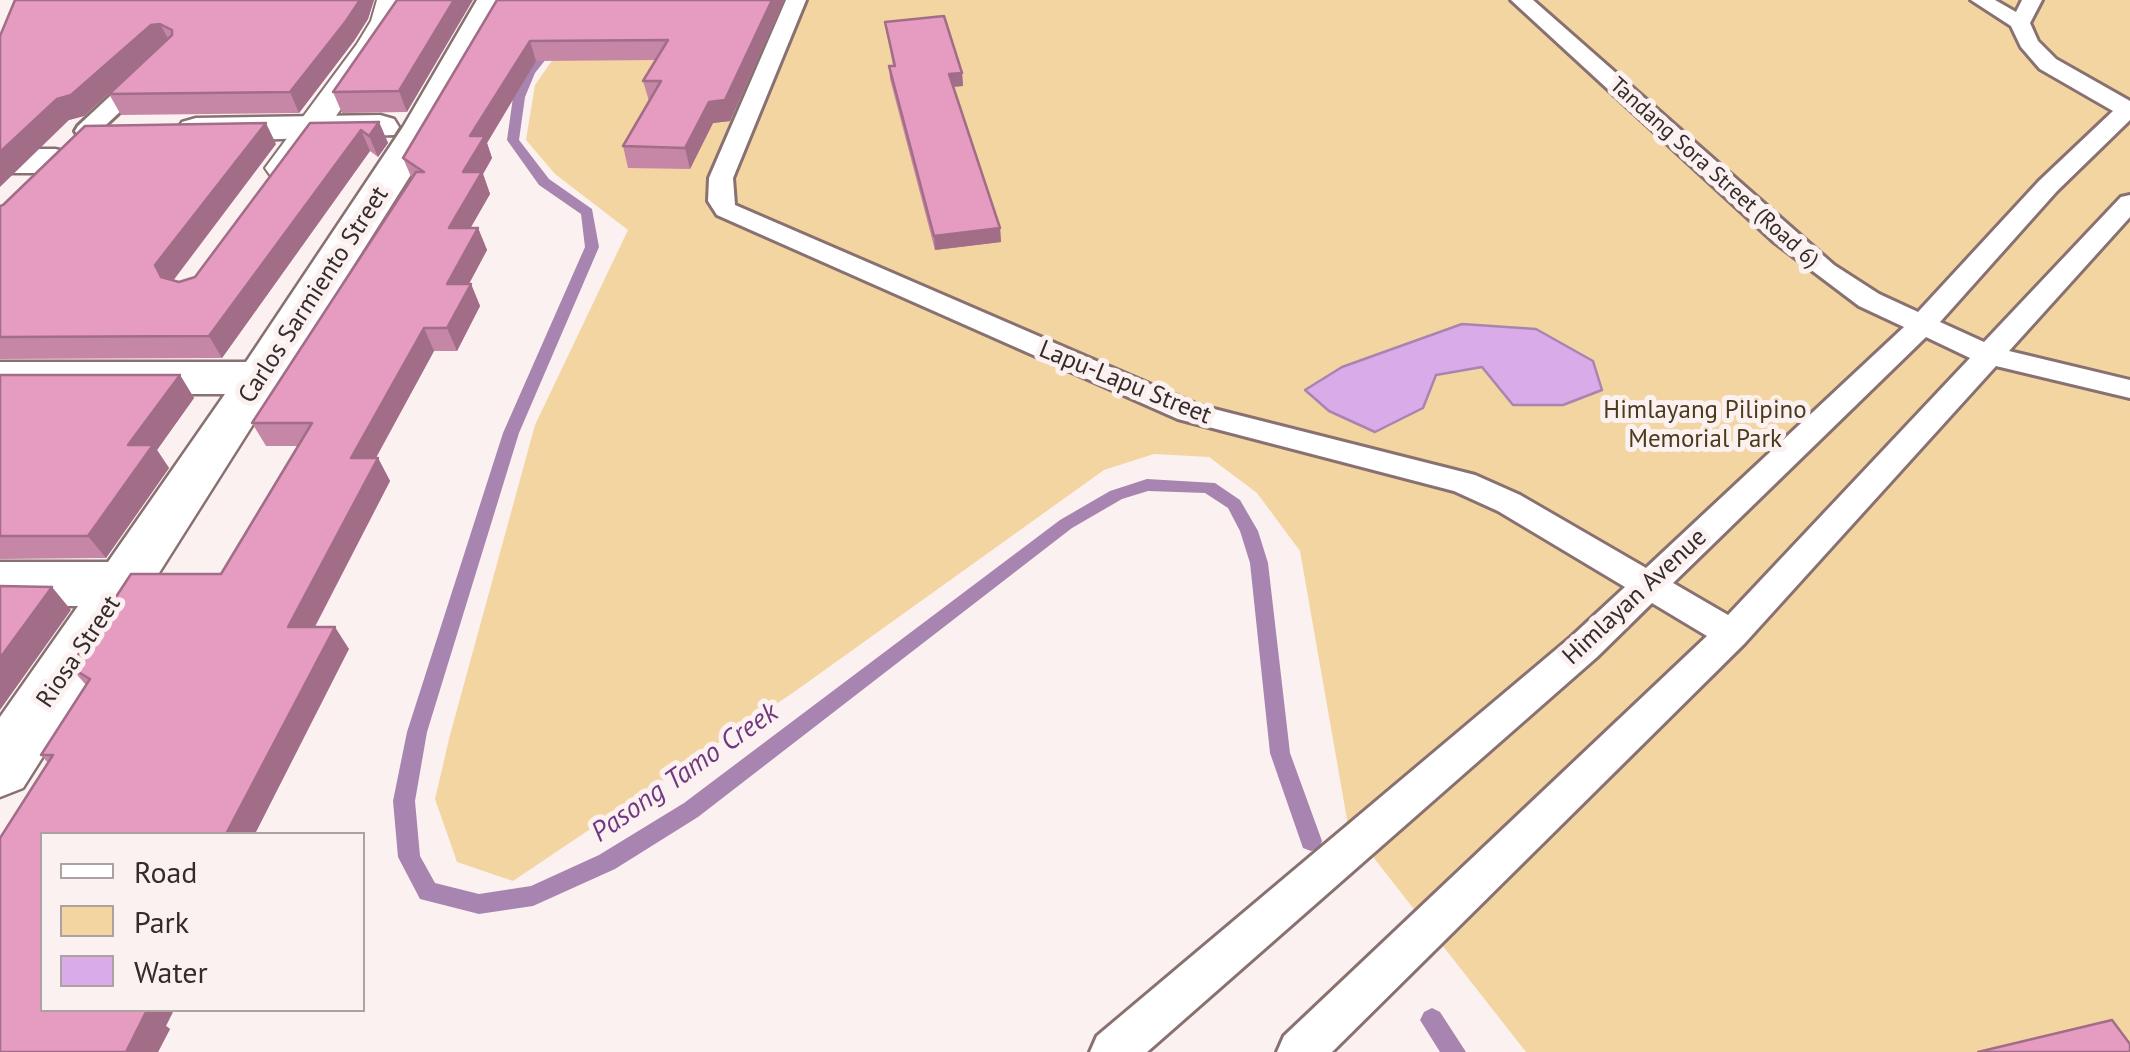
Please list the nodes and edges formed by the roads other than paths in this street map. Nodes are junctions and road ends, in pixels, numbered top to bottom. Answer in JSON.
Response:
{"nodes":[{"id":1,"x":391,"y":0,"type":"edge"},
{"id":2,"x":494,"y":0,"type":"edge"},
{"id":3,"x":796,"y":0,"type":"edge"},
{"id":4,"x":1521,"y":0,"type":"edge"},
{"id":5,"x":1981,"y":0,"type":"edge"},
{"id":6,"x":2032,"y":0,"type":"edge"},
{"id":7,"x":2020,"y":23,"type":"junction"},
{"id":8,"x":155,"y":66,"type":"edge"},
{"id":9,"x":2129,"y":110,"type":"edge"},
{"id":10,"x":422,"y":127,"type":"junction"},
{"id":11,"x":312,"y":128,"type":"junction"},
{"id":12,"x":86,"y":131,"type":"junction"},
{"id":13,"x":0,"y":161,"type":"edge"},
{"id":14,"x":55,"y":161,"type":"junction"},
{"id":15,"x":257,"y":201,"type":"edge"},
{"id":16,"x":14,"y":202,"type":"edge"},
{"id":17,"x":2130,"y":202,"type":"edge"},
{"id":18,"x":1920,"y":327,"type":"junction"},
{"id":19,"x":1988,"y":355,"type":"junction"},
{"id":20,"x":0,"y":378,"type":"edge"},
{"id":21,"x":261,"y":378,"type":"junction"},
{"id":22,"x":2130,"y":389,"type":"edge"},
{"id":23,"x":0,"y":584,"type":"edge"},
{"id":24,"x":124,"y":584,"type":"junction"},
{"id":25,"x":1649,"y":585,"type":"junction"},
{"id":26,"x":1732,"y":634,"type":"junction"},
{"id":27,"x":0,"y":770,"type":"edge"},
{"id":28,"x":1112,"y":1052,"type":"edge"},
{"id":29,"x":1300,"y":1052,"type":"edge"}],
"edges":[{"from":1,"to":11,"type":"street"},
{"from":2,"to":10,"type":"street","name":"Carlos Sarmiento Street"},
{"from":3,"to":25,"type":"lane","name":"Lapu-Lapu Street"},
{"from":4,"to":18,"type":"lane","name":"Tandang Sora Street (Road 6)"},
{"from":5,"to":7,"type":"lane"},
{"from":6,"to":7,"type":"lane"},
{"from":7,"to":9,"type":"lane"},
{"from":8,"to":12,"type":"lane"},
{"from":9,"to":18,"type":"lane","name":"Himlayan Avenue"},
{"from":10,"to":11,"type":"street"},
{"from":10,"to":21,"type":"street","name":"Carlos Sarmiento Street"},
{"from":11,"to":12,"type":"street"},
{"from":11,"to":15,"type":"street"},
{"from":12,"to":14,"type":"street"},
{"from":13,"to":14,"type":"street"},
{"from":14,"to":16,"type":"street"},
{"from":17,"to":19,"type":"lane"},
{"from":18,"to":19,"type":"lane","name":"Tandang Sora Street (Road 6)"},
{"from":18,"to":25,"type":"lane","name":"Himlayan Avenue"},
{"from":19,"to":22,"type":"lane","name":"Tandang Sora Street (Road 6)"},
{"from":19,"to":26,"type":"lane"},
{"from":20,"to":21,"type":"street"},
{"from":21,"to":24,"type":"street","name":"Carlos Sarmiento Street"},
{"from":23,"to":24,"type":"street"},
{"from":24,"to":27,"type":"street","name":"Riosa Street"},
{"from":25,"to":26,"type":"lane","name":"Lapu-Lapu Street"},
{"from":25,"to":28,"type":"lane","name":"Himlayan Avenue"},
{"from":26,"to":29,"type":"lane"}]}
